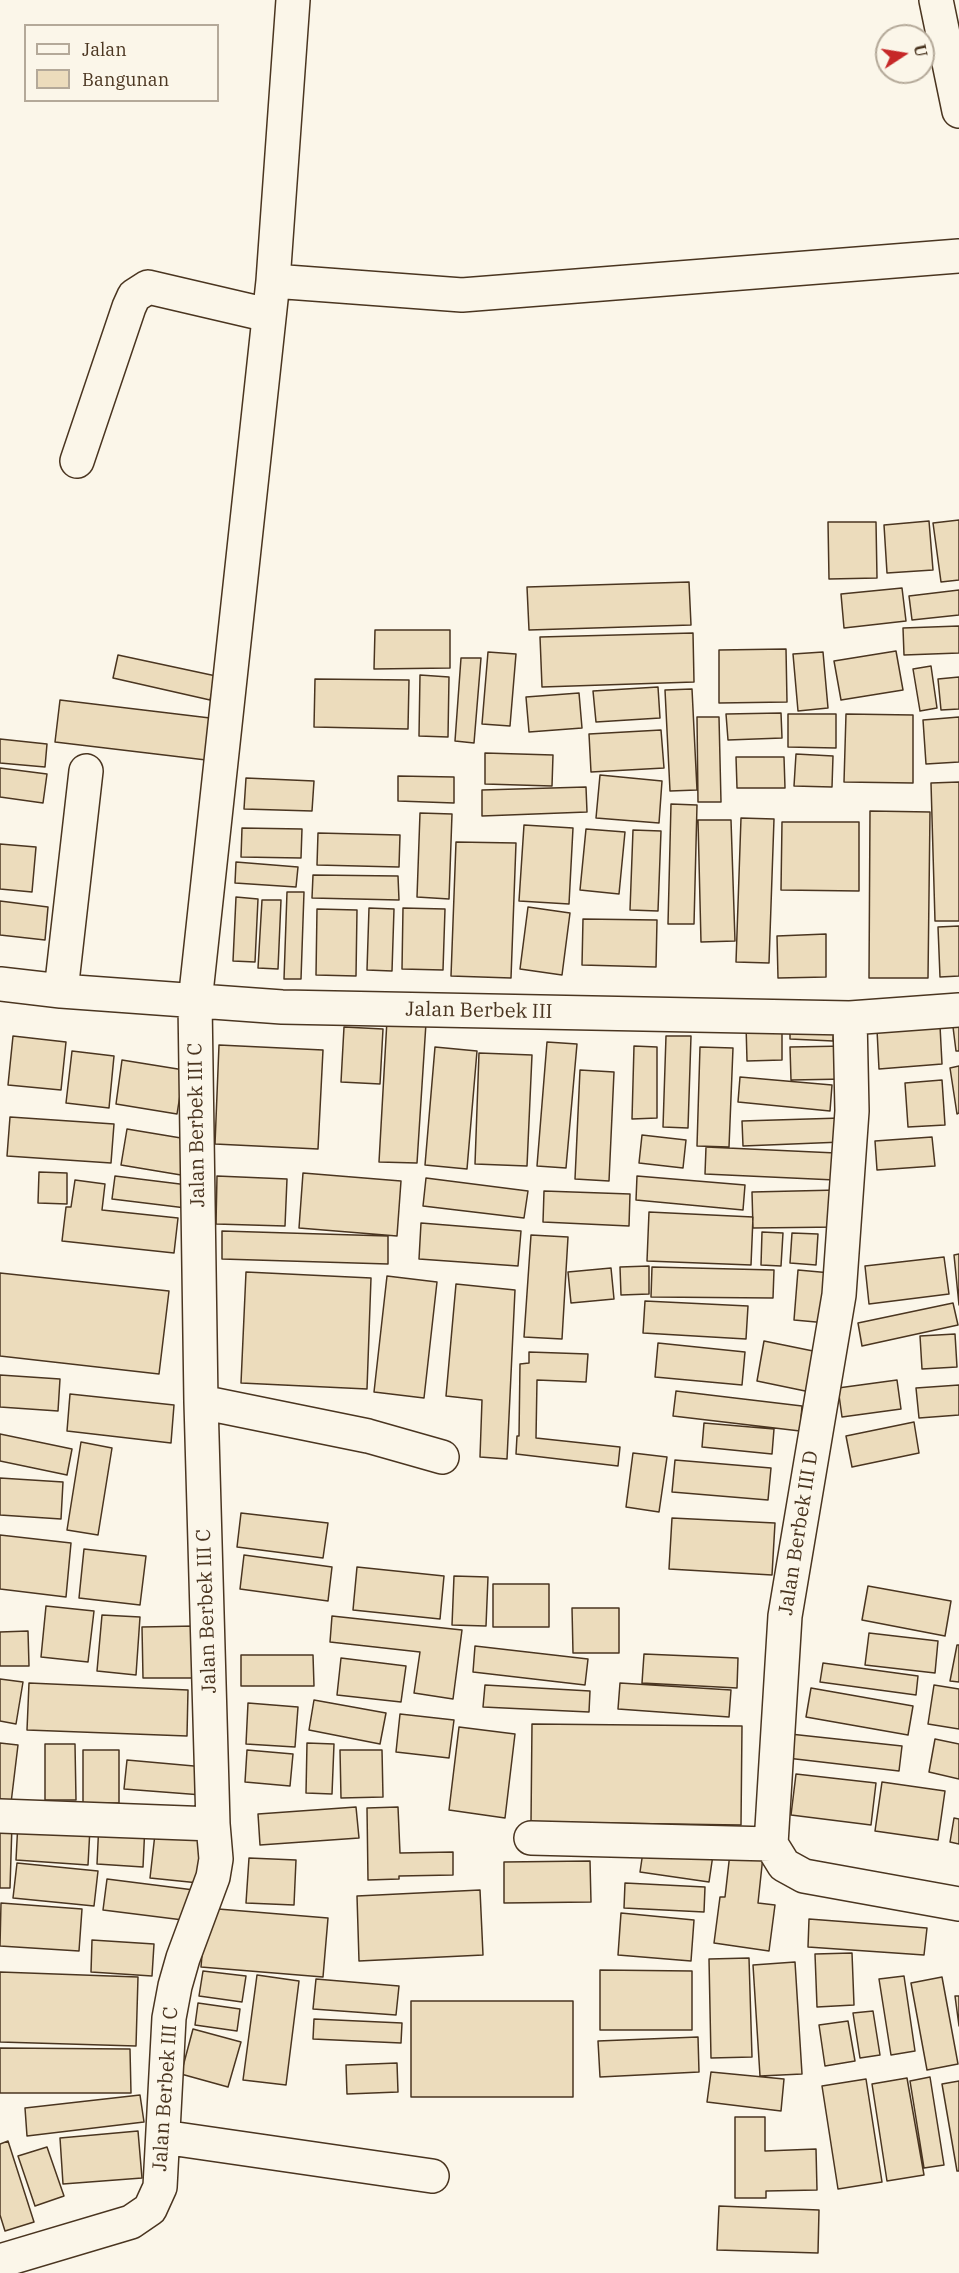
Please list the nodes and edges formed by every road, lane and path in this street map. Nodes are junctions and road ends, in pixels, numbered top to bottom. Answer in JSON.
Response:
{"nodes":[{"id":1,"x":293,"y":0,"type":"edge"},
{"id":2,"x":936,"y":0,"type":"edge"},
{"id":3,"x":959,"y":111,"type":"edge"},
{"id":4,"x":959,"y":256,"type":"edge"},
{"id":5,"x":273,"y":281,"type":"junction"},
{"id":6,"x":268,"y":315,"type":"junction"},
{"id":7,"x":77,"y":461,"type":"dead end"},
{"id":8,"x":86,"y":771,"type":"dead end"},
{"id":9,"x":0,"y":984,"type":"edge"},
{"id":10,"x":62,"y":991,"type":"junction"},
{"id":11,"x":195,"y":1002,"type":"junction"},
{"id":12,"x":959,"y":1010,"type":"edge"},
{"id":13,"x":850,"y":1018,"type":"junction"},
{"id":14,"x":201,"y":1402,"type":"junction"},
{"id":15,"x":442,"y":1457,"type":"dead end"},
{"id":16,"x":0,"y":1816,"type":"edge"},
{"id":17,"x":213,"y":1824,"type":"junction"},
{"id":18,"x":531,"y":1838,"type":"dead end"},
{"id":19,"x":771,"y":1844,"type":"junction"},
{"id":20,"x":959,"y":1904,"type":"edge"},
{"id":21,"x":163,"y":2137,"type":"junction"},
{"id":22,"x":432,"y":2176,"type":"dead end"},
{"id":23,"x":0,"y":2261,"type":"edge"}],
"edges":[{"from":1,"to":5,"type":"street","name":"Jalan Berbek III C"},
{"from":2,"to":3,"type":"street"},
{"from":4,"to":5,"type":"street"},
{"from":5,"to":6,"type":"street","name":"Jalan Berbek III C"},
{"from":6,"to":7,"type":"street"},
{"from":6,"to":11,"type":"street","name":"Jalan Berbek III C"},
{"from":8,"to":10,"type":"street"},
{"from":9,"to":10,"type":"street","name":"Jalan Berbek III"},
{"from":10,"to":11,"type":"street","name":"Jalan Berbek III"},
{"from":11,"to":13,"type":"street","name":"Jalan Berbek III"},
{"from":11,"to":14,"type":"street","name":"Jalan Berbek III C"},
{"from":12,"to":13,"type":"street","name":"Jalan Berbek III"},
{"from":13,"to":19,"type":"street","name":"Jalan Berbek III D"},
{"from":14,"to":15,"type":"street"},
{"from":14,"to":17,"type":"street","name":"Jalan Berbek III C"},
{"from":16,"to":17,"type":"street"},
{"from":17,"to":21,"type":"street","name":"Jalan Berbek III C"},
{"from":18,"to":19,"type":"street"},
{"from":19,"to":20,"type":"street"},
{"from":21,"to":22,"type":"street"},
{"from":21,"to":23,"type":"street","name":"Jalan Berbek III C"}]}
